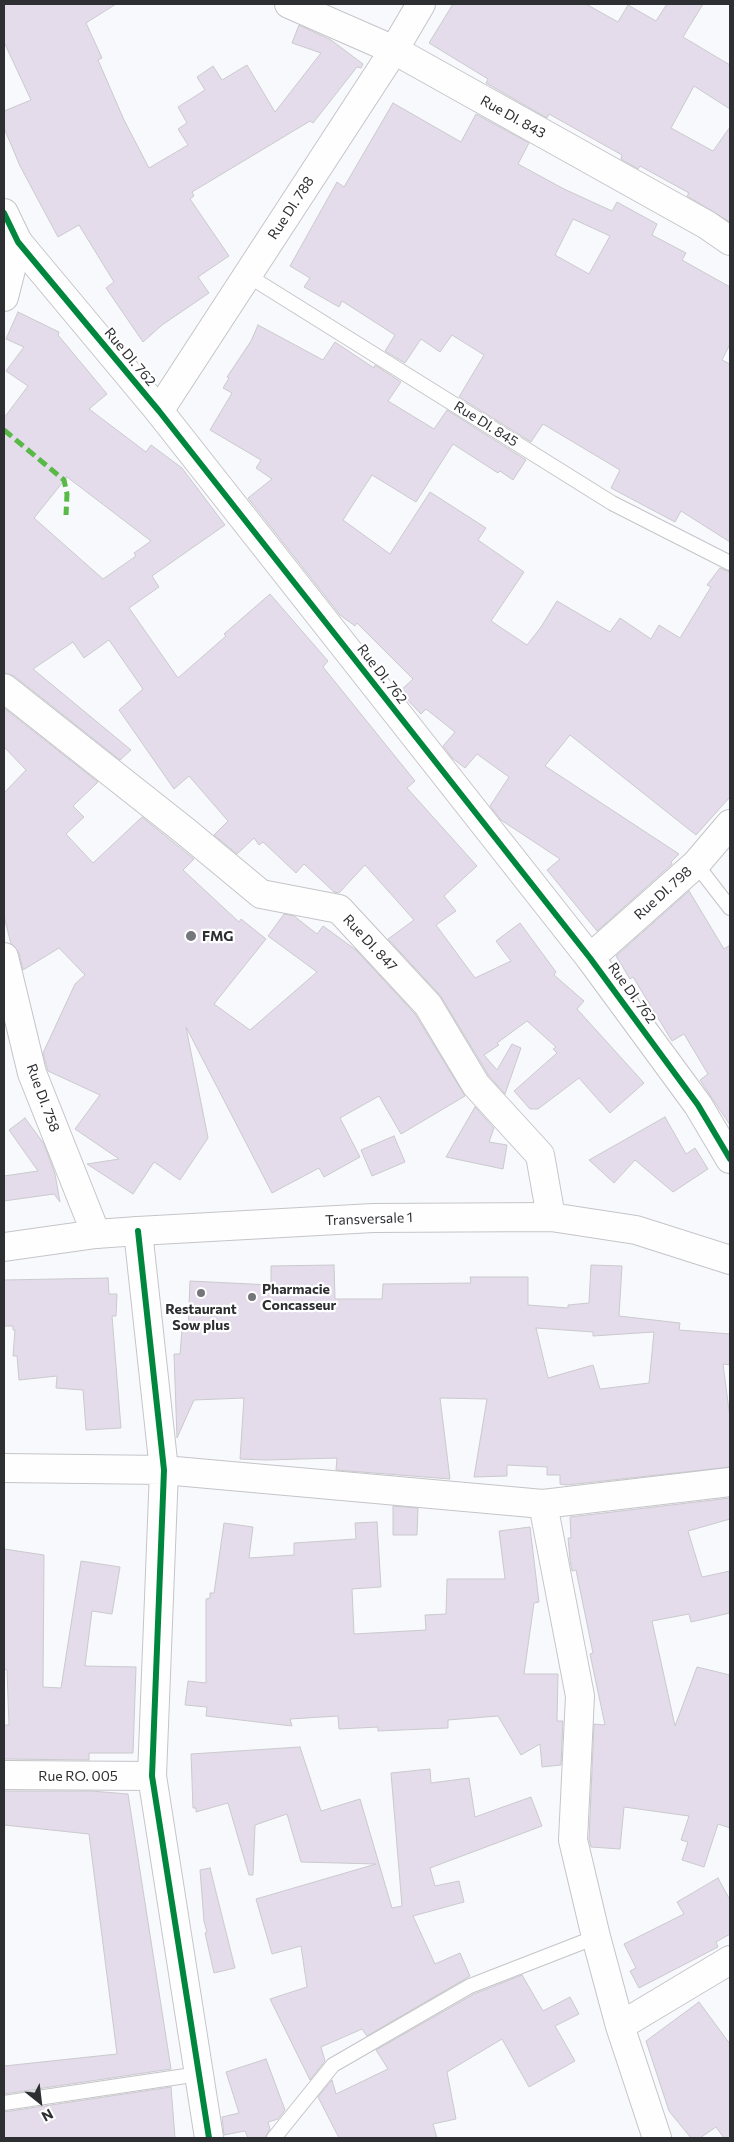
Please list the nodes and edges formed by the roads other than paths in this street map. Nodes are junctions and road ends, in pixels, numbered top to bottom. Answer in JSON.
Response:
{"nodes":[{"id":1,"x":289,"y":4,"type":"edge"},
{"id":2,"x":421,"y":4,"type":"edge"},
{"id":3,"x":394,"y":50,"type":"junction"},
{"id":4,"x":4,"y":213,"type":"edge"},
{"id":5,"x":730,"y":241,"type":"edge"},
{"id":6,"x":18,"y":242,"type":"junction"},
{"id":7,"x":248,"y":276,"type":"junction"},
{"id":8,"x":4,"y":297,"type":"edge"},
{"id":9,"x":159,"y":411,"type":"junction"},
{"id":10,"x":730,"y":563,"type":"edge"},
{"id":11,"x":4,"y":688,"type":"edge"},
{"id":12,"x":730,"y":824,"type":"edge"},
{"id":13,"x":696,"y":864,"type":"junction"},
{"id":14,"x":730,"y":908,"type":"edge"},
{"id":15,"x":4,"y":957,"type":"edge"},
{"id":16,"x":590,"y":958,"type":"junction"},
{"id":17,"x":730,"y":1159,"type":"edge"},
{"id":18,"x":551,"y":1216,"type":"junction"},
{"id":19,"x":138,"y":1231,"type":"junction"},
{"id":20,"x":96,"y":1234,"type":"junction"},
{"id":21,"x":4,"y":1247,"type":"edge"},
{"id":22,"x":730,"y":1260,"type":"edge"},
{"id":23,"x":4,"y":1468,"type":"edge"},
{"id":24,"x":164,"y":1470,"type":"junction"},
{"id":25,"x":730,"y":1482,"type":"edge"},
{"id":26,"x":543,"y":1504,"type":"junction"},
{"id":27,"x":4,"y":1775,"type":"edge"},
{"id":28,"x":152,"y":1776,"type":"junction"},
{"id":29,"x":596,"y":1937,"type":"junction"},
{"id":30,"x":730,"y":1960,"type":"edge"},
{"id":31,"x":620,"y":2026,"type":"junction"},
{"id":32,"x":199,"y":2074,"type":"junction"},
{"id":33,"x":4,"y":2103,"type":"edge"},
{"id":34,"x":209,"y":2138,"type":"edge"},
{"id":35,"x":274,"y":2138,"type":"edge"},
{"id":36,"x":657,"y":2138,"type":"edge"}],
"edges":[{"from":1,"to":3,"type":"street","name":"Rue DI. 843"},
{"from":2,"to":3,"type":"street","name":"Rue DI. 788"},
{"from":3,"to":5,"type":"street","name":"Rue DI. 843"},
{"from":3,"to":7,"type":"street","name":"Rue DI. 788"},
{"from":4,"to":6,"type":"street","name":"Rue DI. 762"},
{"from":6,"to":8,"type":"street"},
{"from":6,"to":9,"type":"street","name":"Rue DI. 762"},
{"from":7,"to":9,"type":"street","name":"Rue DI. 788"},
{"from":7,"to":10,"type":"lane","name":"Rue DI. 845"},
{"from":9,"to":16,"type":"street","name":"Rue DI. 762"},
{"from":11,"to":18,"type":"street","name":"Rue DI. 847"},
{"from":12,"to":13,"type":"street","name":"Rue DI. 798"},
{"from":13,"to":14,"type":"lane"},
{"from":13,"to":16,"type":"street","name":"Rue DI. 798"},
{"from":15,"to":20,"type":"street","name":"Rue DI. 758"},
{"from":16,"to":17,"type":"street","name":"Rue DI. 762"},
{"from":18,"to":19,"type":"street","name":"Transversale 1"},
{"from":18,"to":22,"type":"street","name":"Transversale 1"},
{"from":19,"to":20,"type":"street","name":"Transversale 1"},
{"from":19,"to":24,"type":"street"},
{"from":20,"to":21,"type":"street","name":"Transversale 1"},
{"from":23,"to":24,"type":"street"},
{"from":24,"to":26,"type":"street"},
{"from":24,"to":28,"type":"street"},
{"from":25,"to":26,"type":"street"},
{"from":26,"to":29,"type":"street"},
{"from":27,"to":28,"type":"street","name":"Rue RO. 005"},
{"from":28,"to":32,"type":"street"},
{"from":29,"to":31,"type":"street"},
{"from":29,"to":35,"type":"lane"},
{"from":30,"to":31,"type":"street"},
{"from":31,"to":36,"type":"street"},
{"from":32,"to":33,"type":"lane"},
{"from":32,"to":34,"type":"street"}]}
